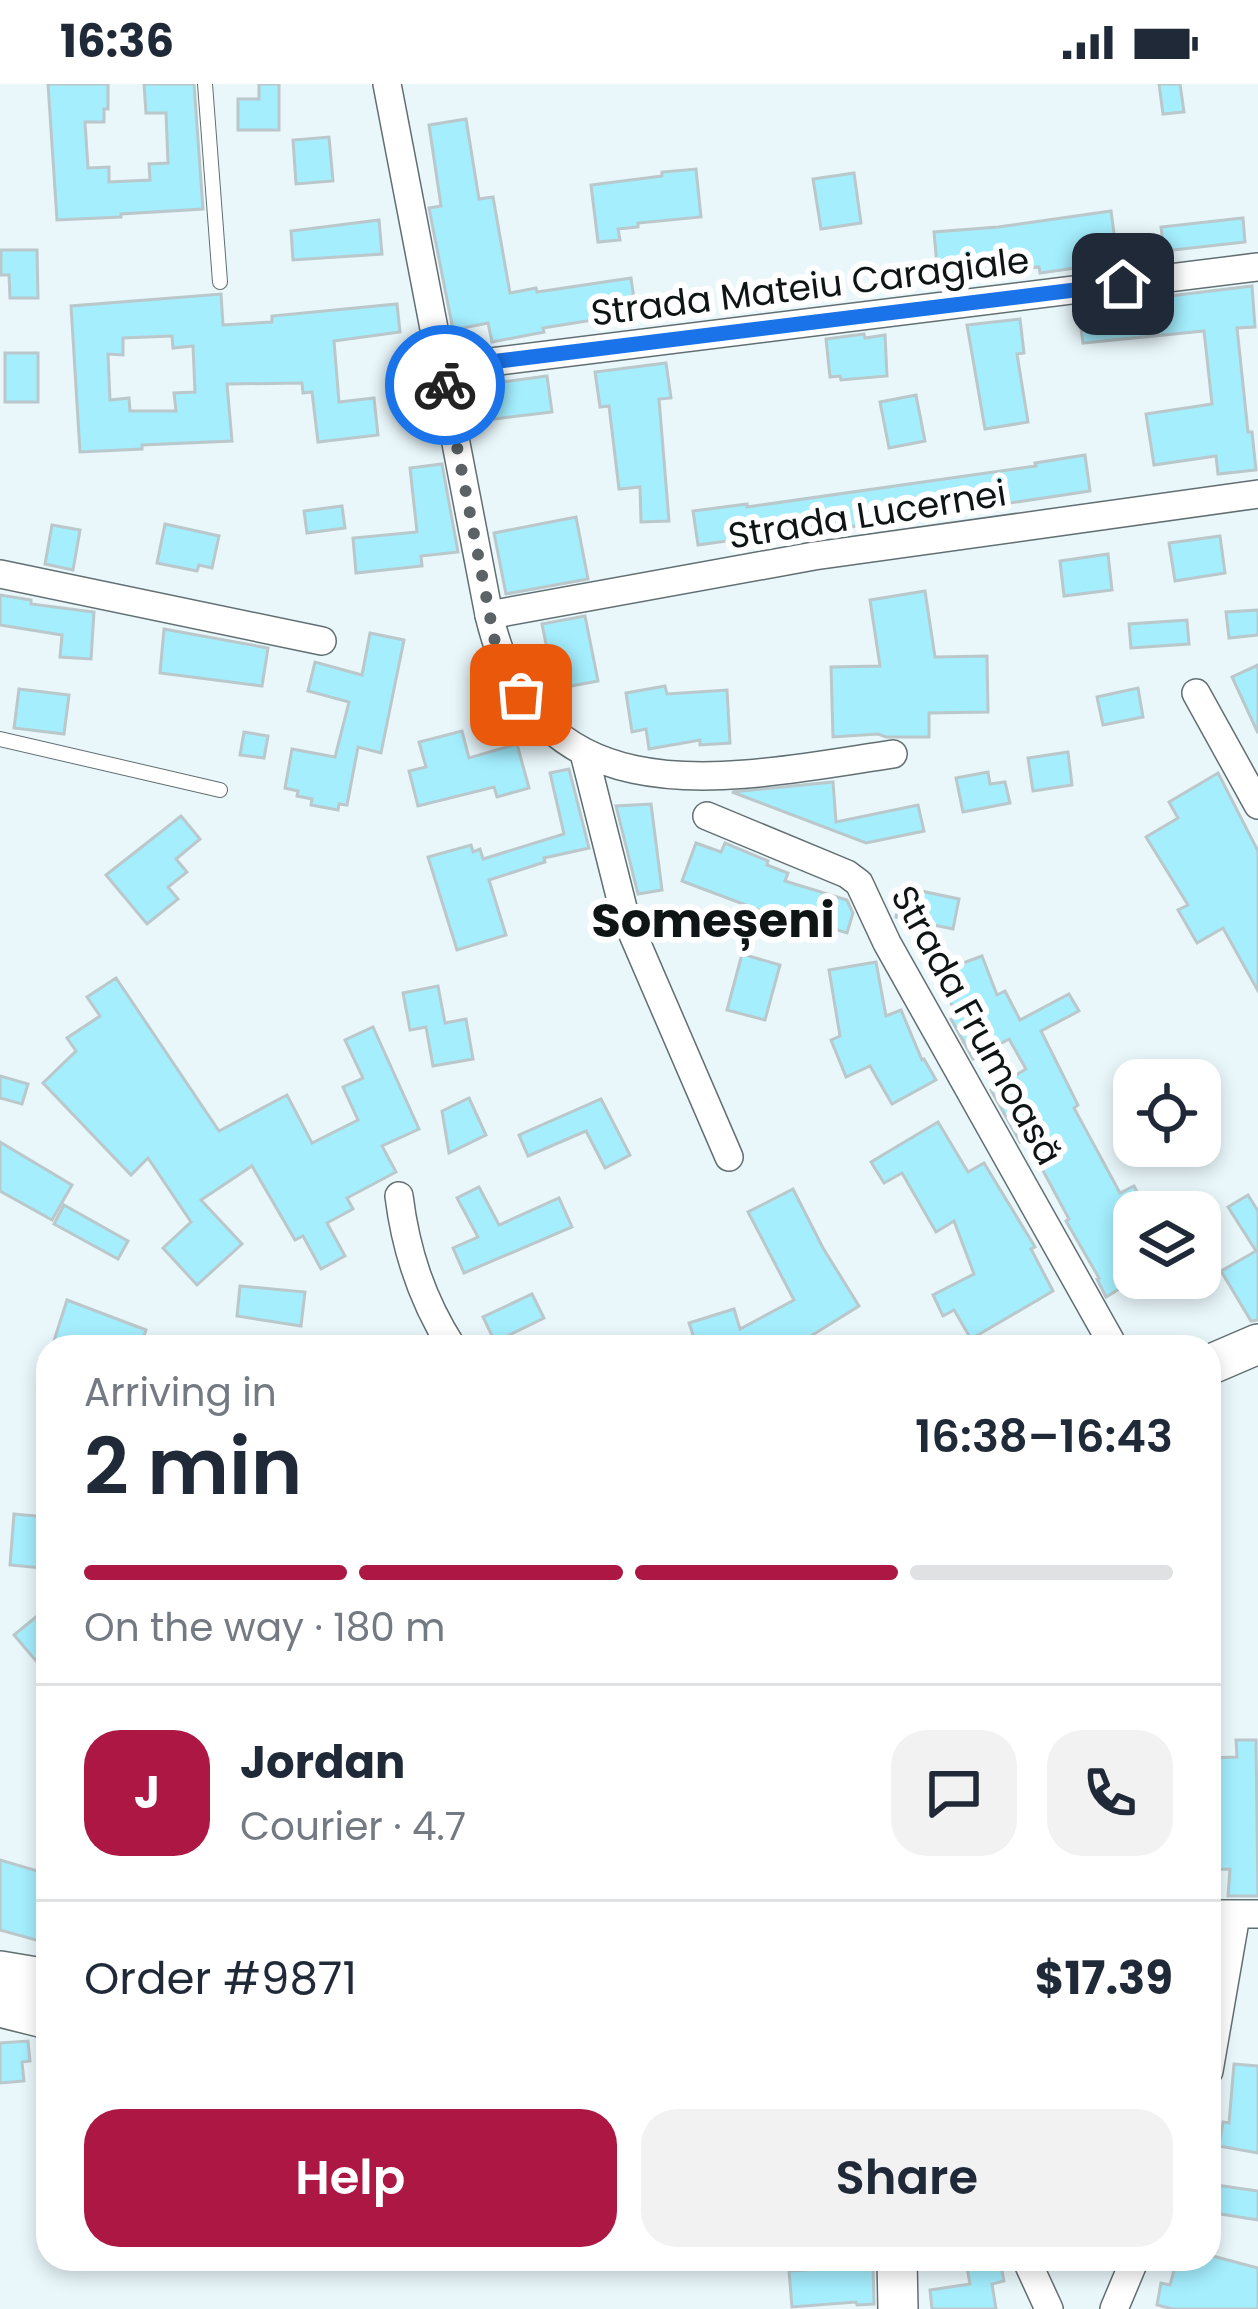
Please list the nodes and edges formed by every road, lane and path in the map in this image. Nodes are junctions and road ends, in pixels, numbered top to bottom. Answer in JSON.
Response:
{"nodes":[{"id":1,"x":205,"y":84,"type":"edge"},
{"id":2,"x":387,"y":84,"type":"edge"},
{"id":3,"x":1258,"y":267,"type":"edge"},
{"id":4,"x":220,"y":282,"type":"dead end"},
{"id":5,"x":442,"y":368,"type":"junction"},
{"id":6,"x":1258,"y":494,"type":"edge"},
{"id":7,"x":0,"y":574,"type":"edge"},
{"id":8,"x":489,"y":615,"type":"junction"},
{"id":9,"x":322,"y":641,"type":"dead end"},
{"id":10,"x":1196,"y":693,"type":"dead end"},
{"id":11,"x":0,"y":739,"type":"edge"},
{"id":12,"x":584,"y":753,"type":"junction"},
{"id":13,"x":893,"y":754,"type":"dead end"},
{"id":14,"x":220,"y":790,"type":"dead end"},
{"id":15,"x":1258,"y":805,"type":"edge"},
{"id":16,"x":707,"y":816,"type":"dead end"},
{"id":17,"x":729,"y":1157,"type":"dead end"},
{"id":18,"x":399,"y":1196,"type":"dead end"},
{"id":19,"x":446,"y":1335,"type":"edge"},
{"id":20,"x":1107,"y":1335,"type":"edge"},
{"id":21,"x":1258,"y":1344,"type":"edge"},
{"id":22,"x":1221,"y":1360,"type":"edge"},
{"id":23,"x":1234,"y":1914,"type":"edge"},
{"id":24,"x":0,"y":1971,"type":"edge"},
{"id":25,"x":36,"y":1976,"type":"edge"},
{"id":26,"x":1221,"y":1996,"type":"edge"},
{"id":27,"x":0,"y":2006,"type":"edge"},
{"id":28,"x":36,"y":2016,"type":"edge"},
{"id":29,"x":896,"y":2271,"type":"edge"},
{"id":30,"x":1032,"y":2271,"type":"edge"},
{"id":31,"x":1130,"y":2271,"type":"edge"},
{"id":32,"x":898,"y":2309,"type":"edge"},
{"id":33,"x":1049,"y":2309,"type":"edge"},
{"id":34,"x":1114,"y":2309,"type":"edge"}],
"edges":[{"from":1,"to":4,"type":"lane"},
{"from":2,"to":5,"type":"street"},
{"from":3,"to":5,"type":"street","name":"Strada Mateiu Caragiale"},
{"from":5,"to":8,"type":"street"},
{"from":6,"to":8,"type":"street","name":"Strada Lucernei"},
{"from":7,"to":9,"type":"street"},
{"from":8,"to":12,"type":"street"},
{"from":10,"to":15,"type":"street"},
{"from":11,"to":14,"type":"lane"},
{"from":12,"to":13,"type":"street"},
{"from":12,"to":17,"type":"street"},
{"from":16,"to":20,"type":"street","name":"Strada Frumoasă"},
{"from":18,"to":19,"type":"street"},
{"from":21,"to":22,"type":"street"},
{"from":23,"to":26,"type":"street"},
{"from":24,"to":25,"type":"street"},
{"from":27,"to":28,"type":"street"},
{"from":29,"to":32,"type":"street"},
{"from":30,"to":33,"type":"street"},
{"from":31,"to":34,"type":"street"}]}
